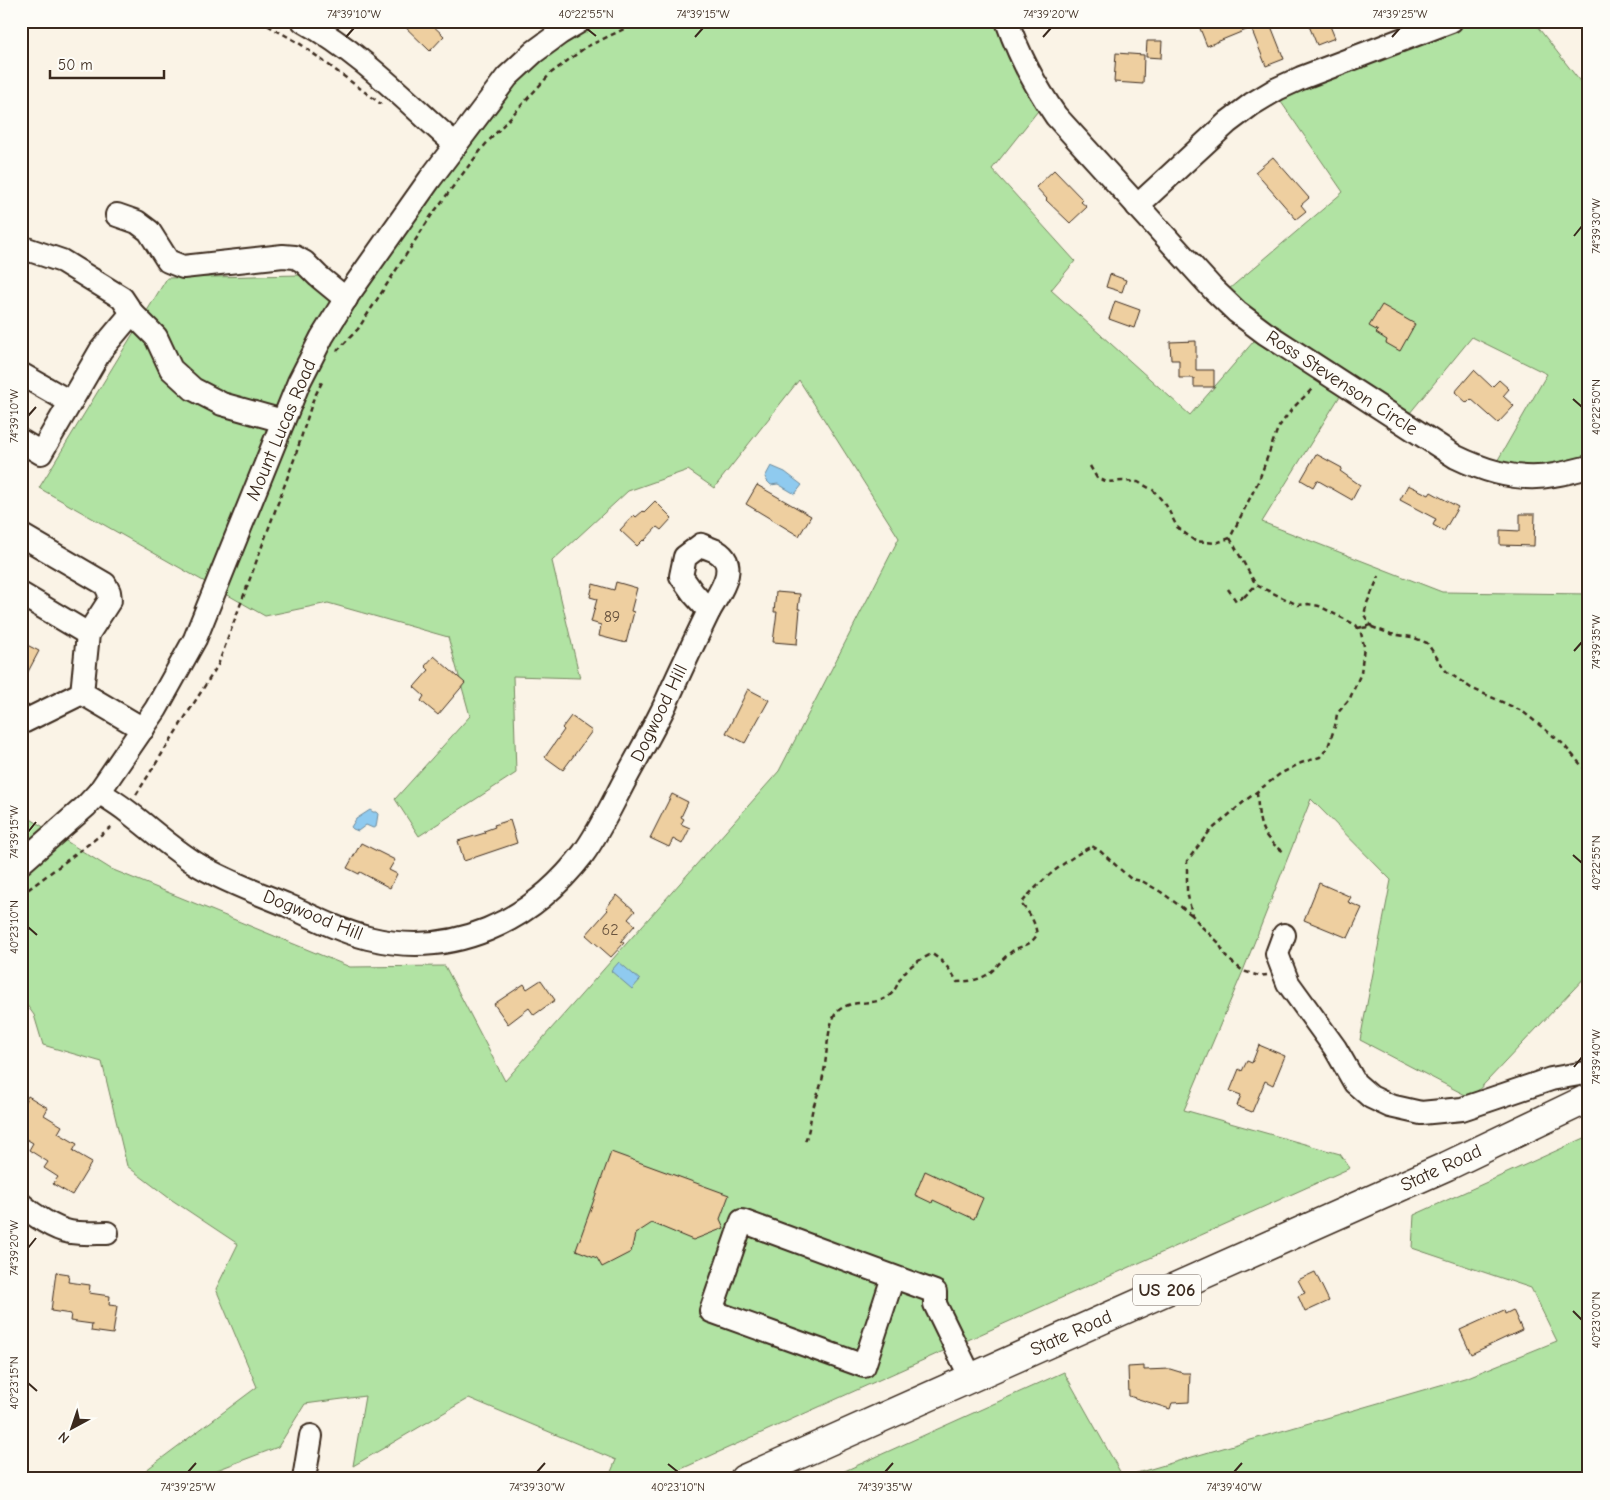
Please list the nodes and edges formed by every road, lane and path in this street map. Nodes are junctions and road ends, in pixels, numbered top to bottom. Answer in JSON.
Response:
{"nodes":[{"id":1,"x":260,"y":21,"type":"edge"},
{"id":2,"x":303,"y":21,"type":"edge"},
{"id":3,"x":580,"y":21,"type":"edge"},
{"id":4,"x":641,"y":21,"type":"edge"},
{"id":5,"x":1007,"y":21,"type":"edge"},
{"id":6,"x":1451,"y":21,"type":"edge"},
{"id":7,"x":387,"y":107,"type":"dead end"},
{"id":8,"x":456,"y":145,"type":"junction"},
{"id":9,"x":1137,"y":206,"type":"junction"},
{"id":10,"x":117,"y":215,"type":"dead end"},
{"id":11,"x":21,"y":247,"type":"edge"},
{"id":12,"x":346,"y":299,"type":"junction"},
{"id":13,"x":132,"y":313,"type":"junction"},
{"id":14,"x":335,"y":353,"type":"dead end"},
{"id":15,"x":21,"y":374,"type":"edge"},
{"id":16,"x":324,"y":377,"type":"dead end"},
{"id":17,"x":1317,"y":384,"type":"dead end"},
{"id":18,"x":70,"y":402,"type":"junction"},
{"id":19,"x":283,"y":421,"type":"junction"},
{"id":20,"x":21,"y":441,"type":"edge"},
{"id":21,"x":1090,"y":466,"type":"dead end"},
{"id":22,"x":1589,"y":467,"type":"edge"},
{"id":23,"x":21,"y":535,"type":"edge"},
{"id":24,"x":1230,"y":538,"type":"junction"},
{"id":25,"x":1379,"y":576,"type":"dead end"},
{"id":26,"x":1256,"y":585,"type":"junction"},
{"id":27,"x":1228,"y":589,"type":"dead end"},
{"id":28,"x":21,"y":594,"type":"edge"},
{"id":29,"x":709,"y":611,"type":"dead end"},
{"id":30,"x":1371,"y":626,"type":"junction"},
{"id":31,"x":1358,"y":628,"type":"junction"},
{"id":32,"x":88,"y":634,"type":"junction"},
{"id":33,"x":82,"y":693,"type":"junction"},
{"id":34,"x":21,"y":723,"type":"edge"},
{"id":35,"x":143,"y":729,"type":"junction"},
{"id":36,"x":1589,"y":774,"type":"edge"},
{"id":37,"x":99,"y":792,"type":"junction"},
{"id":38,"x":1257,"y":792,"type":"junction"},
{"id":39,"x":126,"y":811,"type":"junction"},
{"id":40,"x":1284,"y":852,"type":"dead end"},
{"id":41,"x":21,"y":863,"type":"edge"},
{"id":42,"x":21,"y":895,"type":"edge"},
{"id":43,"x":1192,"y":915,"type":"junction"},
{"id":44,"x":1284,"y":935,"type":"dead end"},
{"id":45,"x":1288,"y":983,"type":"junction"},
{"id":46,"x":1589,"y":1076,"type":"edge"},
{"id":47,"x":1589,"y":1098,"type":"edge"},
{"id":48,"x":805,"y":1141,"type":"dead end"},
{"id":49,"x":21,"y":1204,"type":"edge"},
{"id":50,"x":106,"y":1233,"type":"dead end"},
{"id":51,"x":893,"y":1277,"type":"junction"},
{"id":52,"x":971,"y":1378,"type":"junction"},
{"id":53,"x":311,"y":1436,"type":"dead end"},
{"id":54,"x":304,"y":1479,"type":"edge"},
{"id":55,"x":744,"y":1479,"type":"edge"}],
"edges":[{"from":1,"to":7,"type":"path"},
{"from":2,"to":8,"type":"street"},
{"from":3,"to":8,"type":"street","name":"Mount Lucas Road"},
{"from":4,"to":14,"type":"path"},
{"from":5,"to":9,"type":"street","name":"Ross Stevenson Circle"},
{"from":6,"to":9,"type":"street"},
{"from":8,"to":12,"type":"street","name":"Mount Lucas Road"},
{"from":9,"to":22,"type":"street","name":"Ross Stevenson Circle"},
{"from":10,"to":12,"type":"street"},
{"from":11,"to":13,"type":"street"},
{"from":12,"to":19,"type":"street","name":"Mount Lucas Road"},
{"from":13,"to":18,"type":"street"},
{"from":13,"to":19,"type":"street"},
{"from":15,"to":18,"type":"street"},
{"from":16,"to":39,"type":"path"},
{"from":17,"to":24,"type":"path"},
{"from":18,"to":20,"type":"street"},
{"from":19,"to":35,"type":"street","name":"Mount Lucas Road"},
{"from":21,"to":24,"type":"path"},
{"from":23,"to":32,"type":"street"},
{"from":24,"to":26,"type":"path"},
{"from":25,"to":30,"type":"path"},
{"from":26,"to":27,"type":"path"},
{"from":26,"to":31,"type":"path"},
{"from":28,"to":32,"type":"street"},
{"from":29,"to":39,"type":"street","name":"Dogwood Hill"},
{"from":30,"to":31,"type":"path"},
{"from":30,"to":36,"type":"path"},
{"from":31,"to":38,"type":"path"},
{"from":32,"to":33,"type":"street"},
{"from":33,"to":34,"type":"street"},
{"from":33,"to":35,"type":"street"},
{"from":35,"to":37,"type":"street","name":"Mount Lucas Road"},
{"from":37,"to":39,"type":"street","name":"Dogwood Hill"},
{"from":37,"to":41,"type":"street","name":"Mount Lucas Road"},
{"from":38,"to":40,"type":"path"},
{"from":38,"to":43,"type":"path"},
{"from":39,"to":42,"type":"path"},
{"from":43,"to":45,"type":"path"},
{"from":43,"to":48,"type":"path"},
{"from":44,"to":45,"type":"street"},
{"from":45,"to":46,"type":"street"},
{"from":47,"to":52,"type":"highway","name":"State Road","number":"US 206"},
{"from":49,"to":50,"type":"street"},
{"from":51,"to":51,"type":"street"},
{"from":51,"to":52,"type":"street"},
{"from":52,"to":55,"type":"highway","name":"State Road","number":"US 206"},
{"from":53,"to":54,"type":"street"}]}
